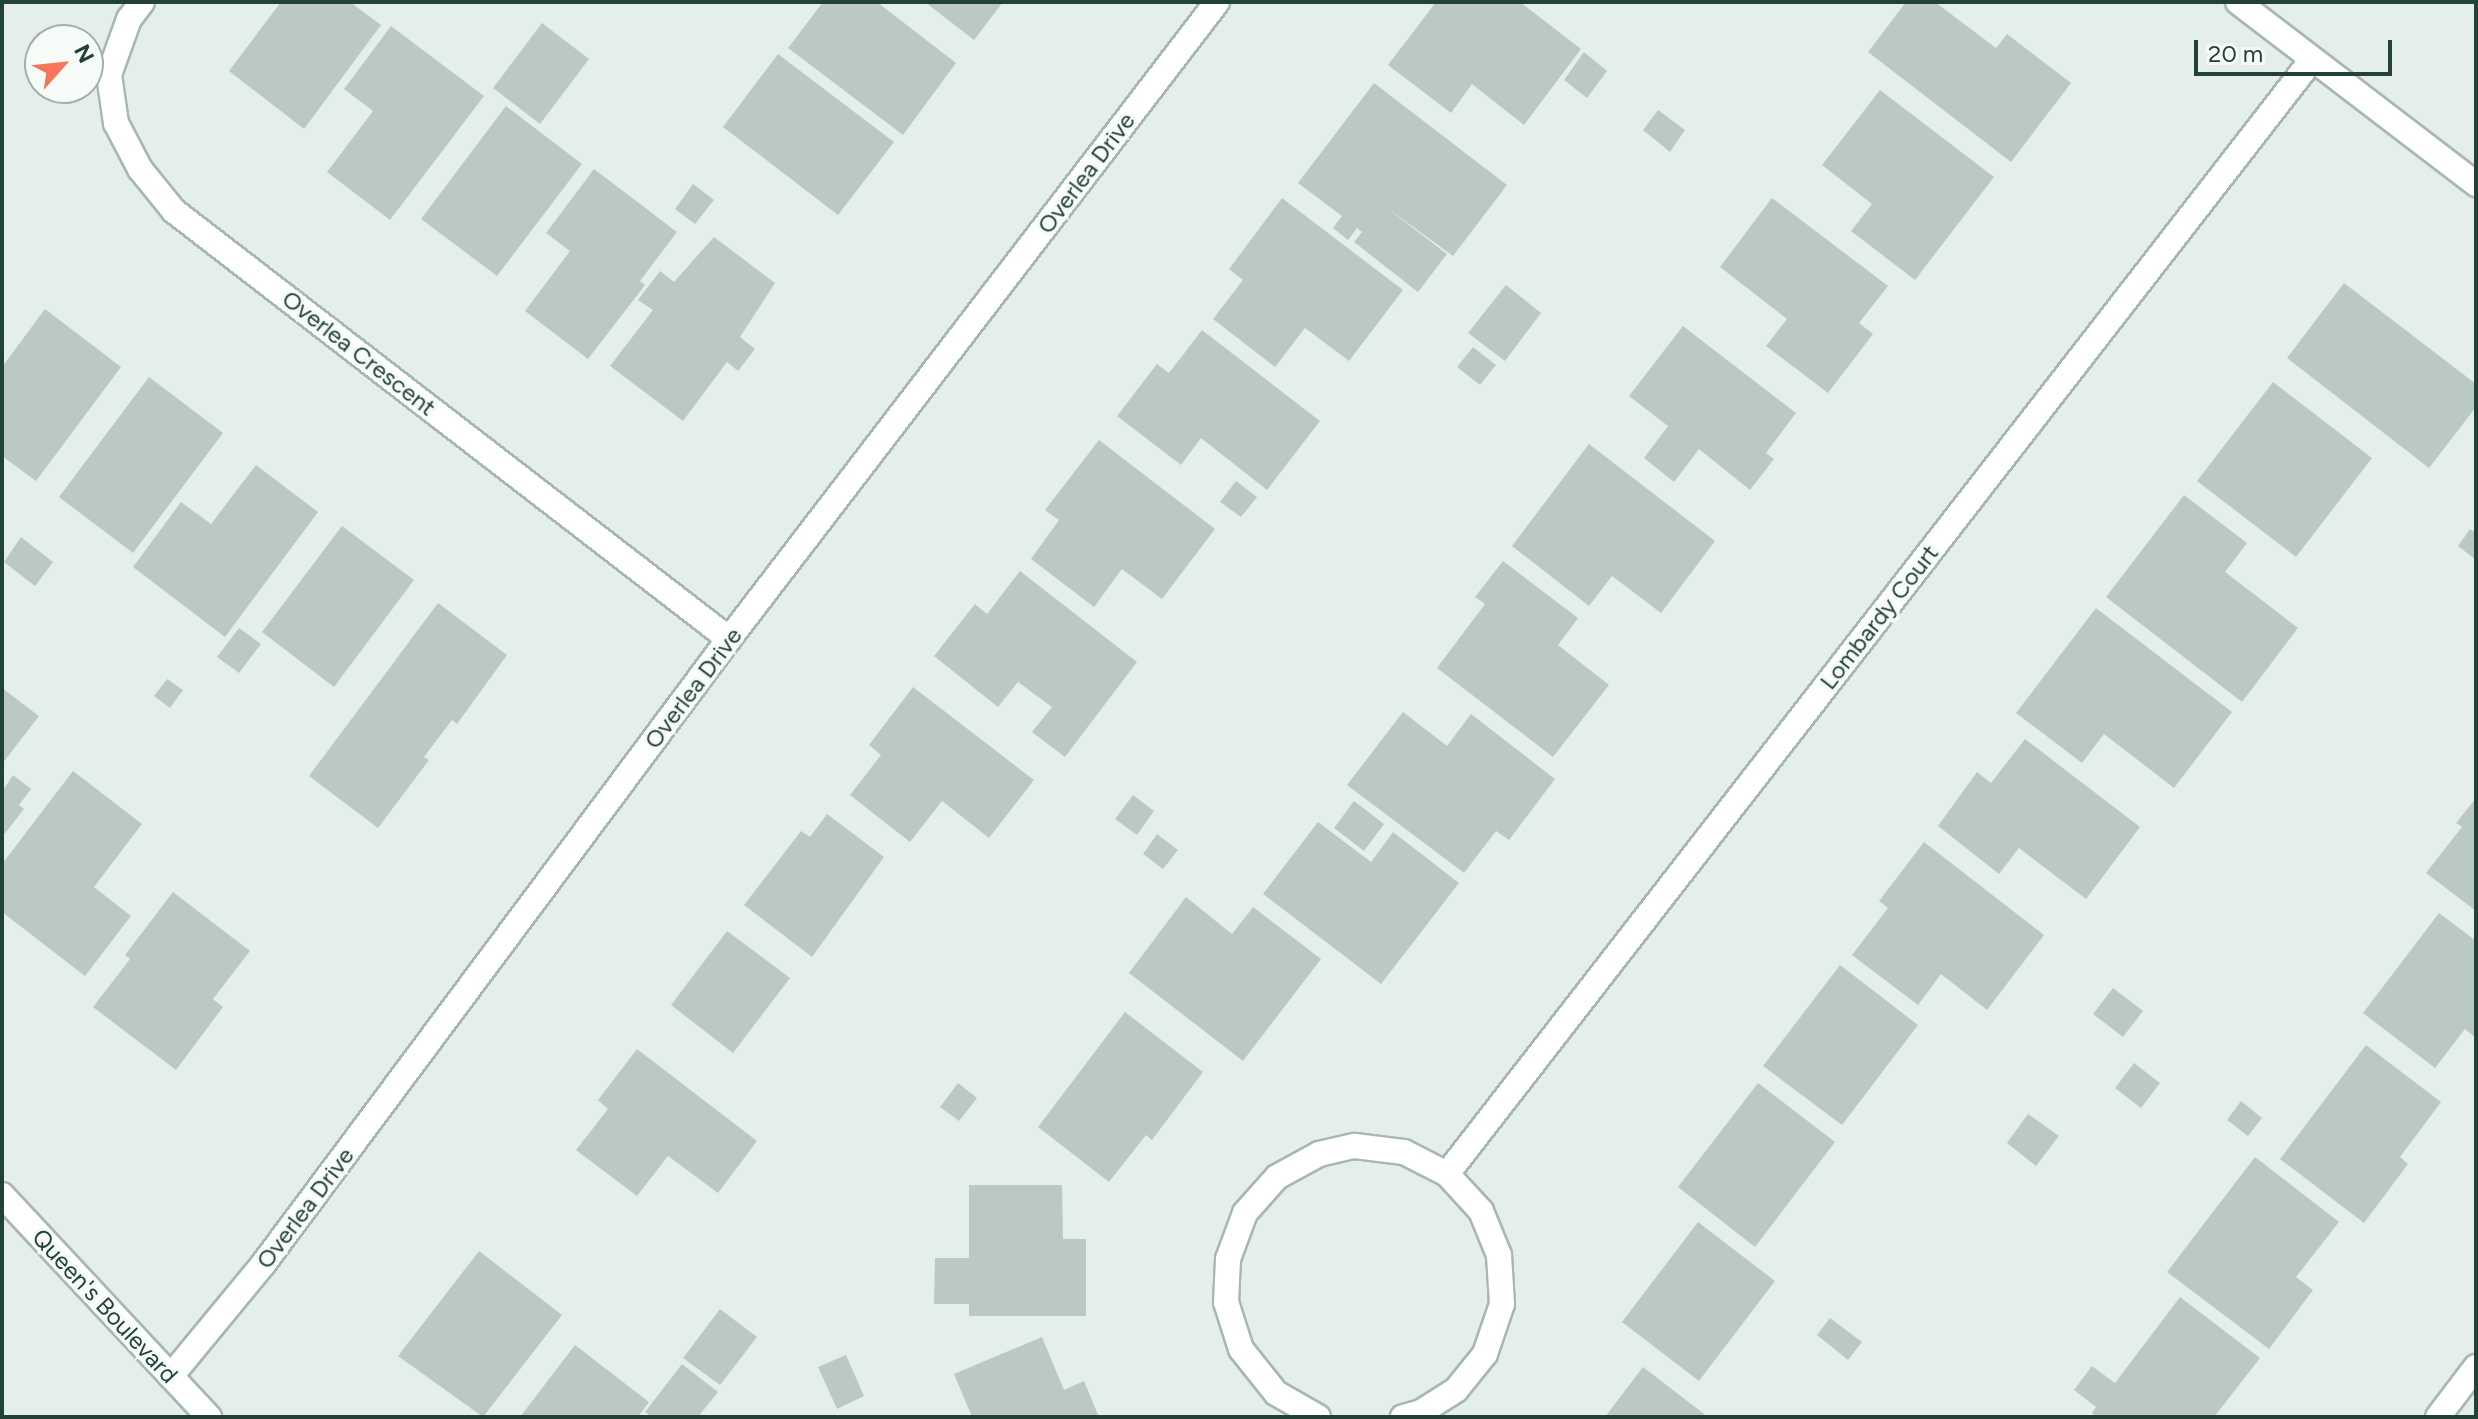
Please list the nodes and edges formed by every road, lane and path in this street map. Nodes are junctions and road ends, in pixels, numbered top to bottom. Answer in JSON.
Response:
{"nodes":[{"id":1,"x":142,"y":2,"type":"edge"},
{"id":2,"x":1217,"y":2,"type":"edge"},
{"id":3,"x":2238,"y":2,"type":"edge"},
{"id":4,"x":2311,"y":61,"type":"junction"},
{"id":5,"x":2476,"y":184,"type":"edge"},
{"id":6,"x":729,"y":639,"type":"junction"},
{"id":7,"x":1447,"y":1174,"type":"junction"},
{"id":8,"x":2,"y":1195,"type":"edge"},
{"id":9,"x":2476,"y":1367,"type":"edge"},
{"id":10,"x":171,"y":1376,"type":"junction"},
{"id":11,"x":209,"y":1417,"type":"edge"},
{"id":12,"x":1318,"y":1417,"type":"edge"},
{"id":13,"x":1403,"y":1417,"type":"edge"},
{"id":14,"x":2438,"y":1417,"type":"edge"}],
"edges":[{"from":1,"to":6,"type":"street","name":"Overlea Crescent"},
{"from":2,"to":6,"type":"street","name":"Overlea Drive"},
{"from":3,"to":4,"type":"street"},
{"from":4,"to":5,"type":"street"},
{"from":4,"to":7,"type":"street","name":"Lombardy Court"},
{"from":6,"to":10,"type":"street","name":"Overlea Drive"},
{"from":7,"to":12,"type":"street"},
{"from":7,"to":13,"type":"street"},
{"from":8,"to":10,"type":"street","name":"Queen's Boulevard"},
{"from":9,"to":14,"type":"street"},
{"from":10,"to":11,"type":"street","name":"Queen's Boulevard"}]}
